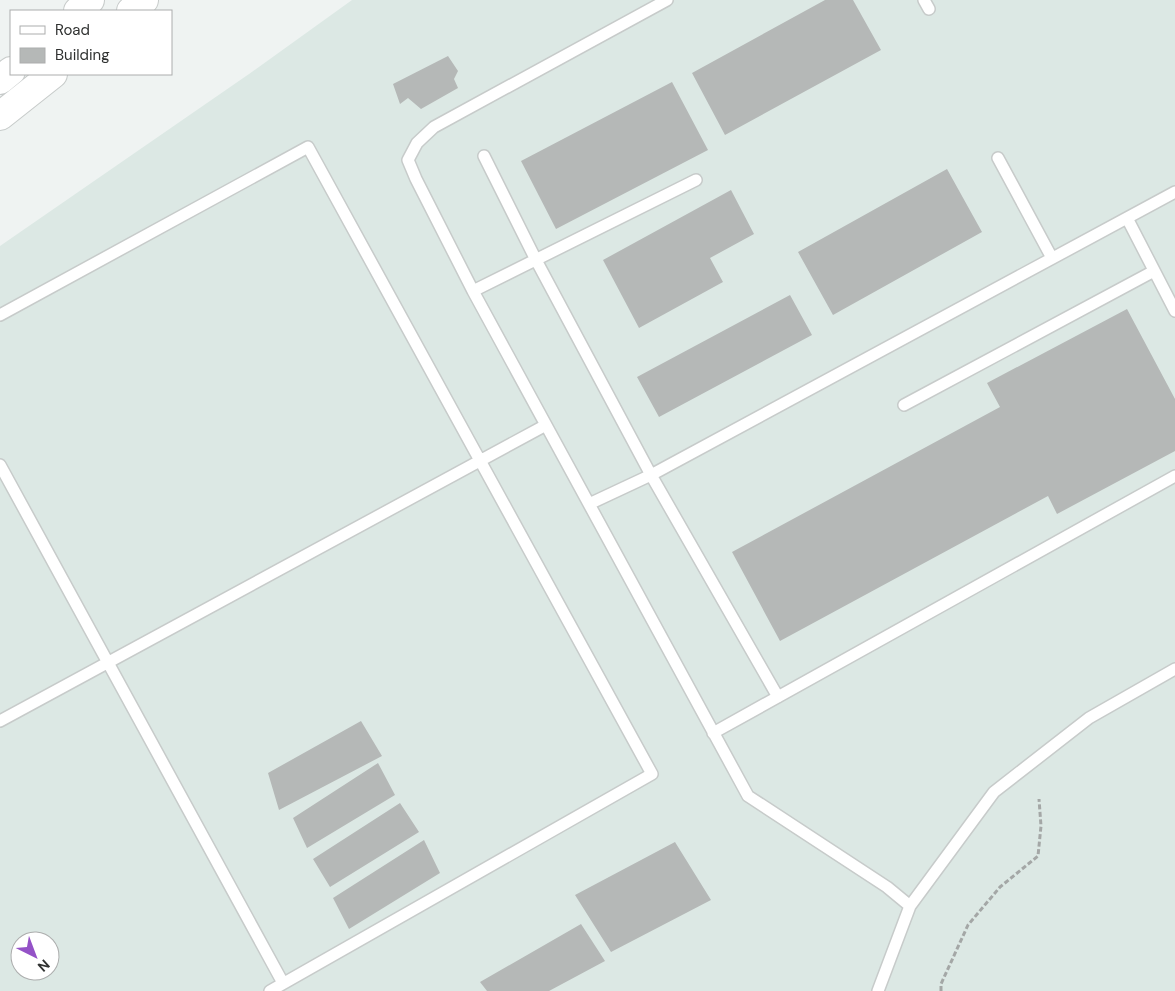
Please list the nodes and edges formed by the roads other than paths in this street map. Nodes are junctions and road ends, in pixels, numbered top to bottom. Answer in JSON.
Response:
{"nodes":[{"id":1,"x":90,"y":0,"type":"edge"},
{"id":2,"x":144,"y":0,"type":"edge"},
{"id":3,"x":667,"y":0,"type":"edge"},
{"id":4,"x":79,"y":10,"type":"edge"},
{"id":5,"x":132,"y":10,"type":"edge"},
{"id":6,"x":10,"y":72,"type":"edge"},
{"id":7,"x":52,"y":75,"type":"edge"},
{"id":8,"x":0,"y":80,"type":"edge"},
{"id":9,"x":0,"y":116,"type":"edge"},
{"id":10,"x":484,"y":156,"type":"dead end"},
{"id":11,"x":998,"y":158,"type":"dead end"},
{"id":12,"x":696,"y":180,"type":"dead end"},
{"id":13,"x":1175,"y":192,"type":"edge"},
{"id":14,"x":1127,"y":218,"type":"junction"},
{"id":15,"x":1052,"y":258,"type":"junction"},
{"id":16,"x":536,"y":260,"type":"junction"},
{"id":17,"x":1154,"y":271,"type":"junction"},
{"id":18,"x":473,"y":291,"type":"junction"},
{"id":19,"x":1175,"y":311,"type":"edge"},
{"id":20,"x":0,"y":315,"type":"edge"},
{"id":21,"x":904,"y":406,"type":"dead end"},
{"id":22,"x":546,"y":425,"type":"junction"},
{"id":23,"x":480,"y":462,"type":"junction"},
{"id":24,"x":0,"y":465,"type":"edge"},
{"id":25,"x":651,"y":475,"type":"junction"},
{"id":26,"x":1175,"y":476,"type":"edge"},
{"id":27,"x":589,"y":504,"type":"junction"},
{"id":28,"x":108,"y":662,"type":"junction"},
{"id":29,"x":1175,"y":669,"type":"edge"},
{"id":30,"x":778,"y":697,"type":"junction"},
{"id":31,"x":0,"y":720,"type":"edge"},
{"id":32,"x":713,"y":733,"type":"junction"},
{"id":33,"x":910,"y":906,"type":"junction"},
{"id":34,"x":283,"y":983,"type":"junction"},
{"id":35,"x":270,"y":991,"type":"edge"},
{"id":36,"x":878,"y":991,"type":"edge"}],
"edges":[{"from":1,"to":4,"type":"main road"},
{"from":2,"to":5,"type":"main road"},
{"from":3,"to":18,"type":"lane"},
{"from":6,"to":8,"type":"main road"},
{"from":7,"to":9,"type":"main road"},
{"from":10,"to":16,"type":"lane"},
{"from":11,"to":15,"type":"lane"},
{"from":12,"to":16,"type":"lane"},
{"from":13,"to":14,"type":"lane"},
{"from":14,"to":15,"type":"lane"},
{"from":14,"to":17,"type":"lane"},
{"from":15,"to":25,"type":"lane"},
{"from":16,"to":18,"type":"lane"},
{"from":16,"to":25,"type":"lane"},
{"from":17,"to":19,"type":"lane"},
{"from":17,"to":21,"type":"lane"},
{"from":18,"to":22,"type":"lane"},
{"from":20,"to":23,"type":"lane"},
{"from":22,"to":23,"type":"lane"},
{"from":22,"to":27,"type":"lane"},
{"from":23,"to":28,"type":"lane"},
{"from":23,"to":34,"type":"lane"},
{"from":24,"to":28,"type":"lane"},
{"from":25,"to":27,"type":"lane"},
{"from":25,"to":30,"type":"lane"},
{"from":26,"to":30,"type":"lane"},
{"from":27,"to":32,"type":"lane"},
{"from":28,"to":31,"type":"lane"},
{"from":28,"to":34,"type":"lane"},
{"from":29,"to":33,"type":"lane"},
{"from":30,"to":32,"type":"lane"},
{"from":32,"to":33,"type":"lane"},
{"from":33,"to":36,"type":"lane"},
{"from":34,"to":35,"type":"lane"}]}
